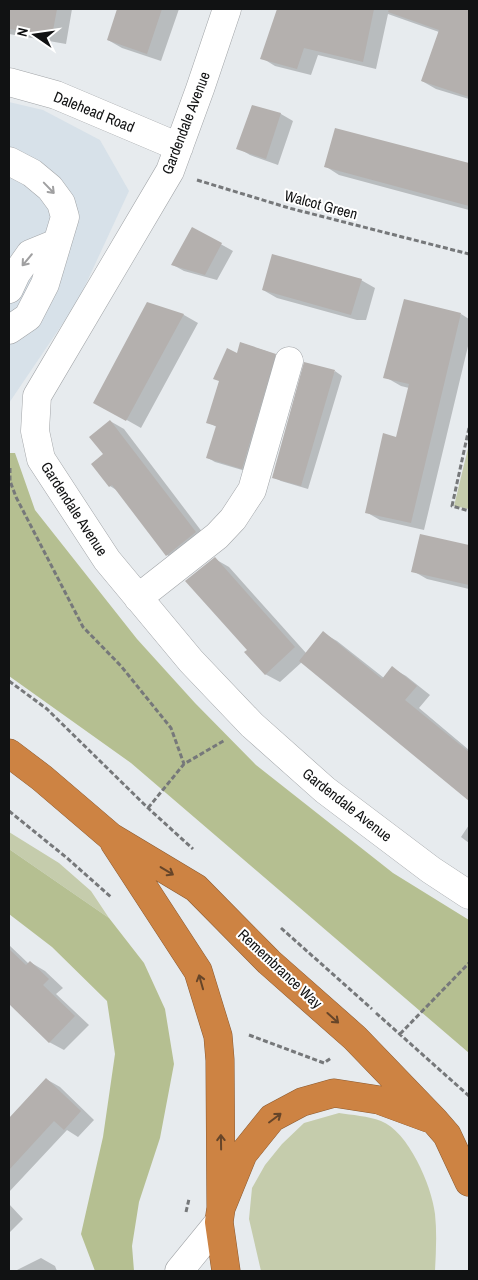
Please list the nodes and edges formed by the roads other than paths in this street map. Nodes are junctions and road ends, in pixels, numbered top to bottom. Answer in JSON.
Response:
{"nodes":[{"id":1,"x":227,"y":9,"type":"edge"},
{"id":2,"x":9,"y":82,"type":"edge"},
{"id":3,"x":174,"y":159,"type":"junction"},
{"id":4,"x":9,"y":161,"type":"edge"},
{"id":5,"x":57,"y":244,"type":"junction"},
{"id":6,"x":9,"y":289,"type":"edge"},
{"id":7,"x":9,"y":330,"type":"edge"},
{"id":8,"x":289,"y":361,"type":"dead end"},
{"id":9,"x":138,"y":598,"type":"junction"},
{"id":10,"x":9,"y":754,"type":"edge"},
{"id":11,"x":111,"y":837,"type":"junction"},
{"id":12,"x":469,"y":895,"type":"edge"},
{"id":13,"x":450,"y":1135,"type":"edge"},
{"id":14,"x":469,"y":1182,"type":"edge"},
{"id":15,"x":220,"y":1215,"type":"junction"},
{"id":16,"x":178,"y":1271,"type":"edge"},
{"id":17,"x":226,"y":1271,"type":"edge"}],
"edges":[{"from":1,"to":3,"type":"street","name":"Gardendale Avenue"},
{"from":2,"to":3,"type":"street","name":"Dalehead Road"},
{"from":3,"to":9,"type":"street","name":"Gardendale Avenue"},
{"from":4,"to":5,"type":"street","one_way":true},
{"from":5,"to":6,"type":"street","one_way":true},
{"from":5,"to":7,"type":"street"},
{"from":8,"to":9,"type":"street"},
{"from":9,"to":12,"type":"street","name":"Gardendale Avenue"},
{"from":10,"to":11,"type":"highway","name":"Remembrance Way"},
{"from":11,"to":13,"type":"highway","name":"Remembrance Way","one_way":true},
{"from":15,"to":11,"type":"highway","name":"Remembrance Way","one_way":true},
{"from":13,"to":14,"type":"highway","name":"Remembrance Way"},
{"from":15,"to":13,"type":"highway","one_way":true},
{"from":15,"to":16,"type":"street"},
{"from":15,"to":17,"type":"highway","name":"Remembrance Way"}]}
